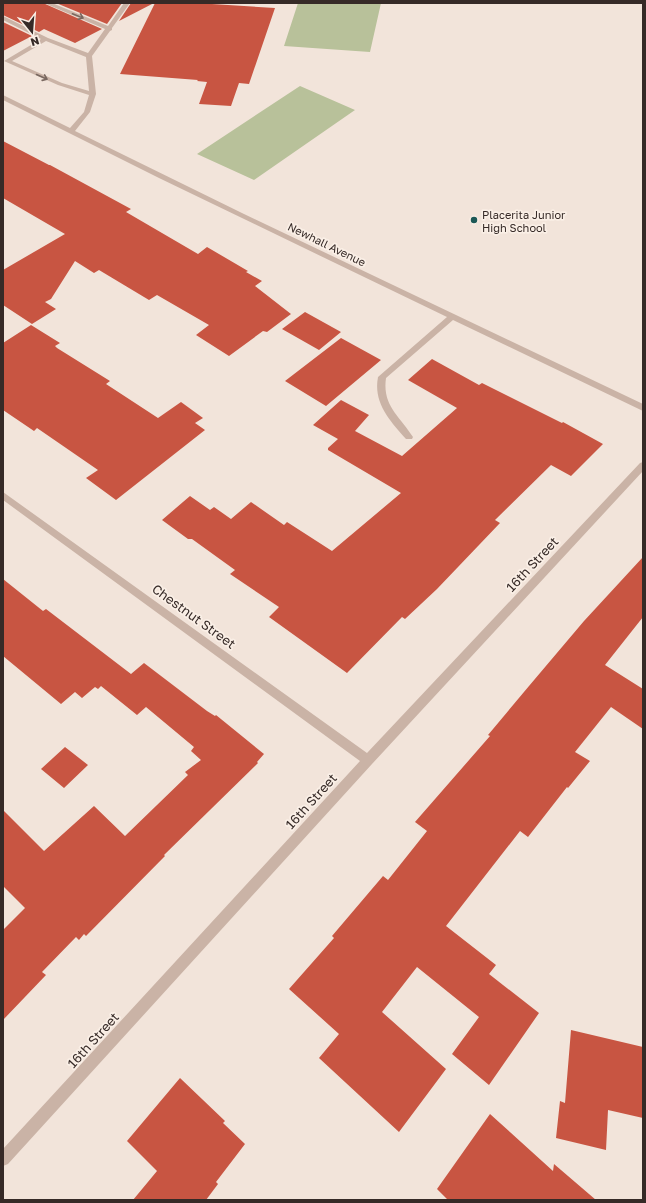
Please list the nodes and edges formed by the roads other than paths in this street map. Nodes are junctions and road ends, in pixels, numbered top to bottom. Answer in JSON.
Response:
{"nodes":[{"id":1,"x":47,"y":3,"type":"edge"},
{"id":2,"x":127,"y":3,"type":"edge"},
{"id":3,"x":3,"y":18,"type":"edge"},
{"id":4,"x":110,"y":29,"type":"junction"},
{"id":5,"x":46,"y":39,"type":"junction"},
{"id":6,"x":89,"y":56,"type":"junction"},
{"id":7,"x":93,"y":94,"type":"junction"},
{"id":8,"x":3,"y":97,"type":"edge"},
{"id":9,"x":71,"y":132,"type":"junction"},
{"id":10,"x":452,"y":317,"type":"junction"},
{"id":11,"x":643,"y":408,"type":"edge"},
{"id":12,"x":409,"y":437,"type":"dead end"},
{"id":13,"x":643,"y":464,"type":"edge"},
{"id":14,"x":3,"y":495,"type":"edge"},
{"id":15,"x":368,"y":760,"type":"junction"},
{"id":16,"x":3,"y":1159,"type":"edge"}],
"edges":[{"from":1,"to":4,"type":"street","one_way":true},
{"from":2,"to":4,"type":"street"},
{"from":3,"to":5,"type":"street"},
{"from":4,"to":6,"type":"street"},
{"from":5,"to":6,"type":"street"},
{"from":5,"to":7,"type":"street","one_way":true},
{"from":6,"to":7,"type":"street"},
{"from":7,"to":9,"type":"street"},
{"from":8,"to":9,"type":"street","name":"Newhall Avenue"},
{"from":9,"to":10,"type":"street","name":"Newhall Avenue"},
{"from":10,"to":11,"type":"street","name":"Newhall Avenue"},
{"from":10,"to":12,"type":"street"},
{"from":13,"to":15,"type":"street","name":"16th Street"},
{"from":14,"to":15,"type":"street","name":"Chestnut Street"},
{"from":15,"to":16,"type":"street","name":"16th Street"}]}
